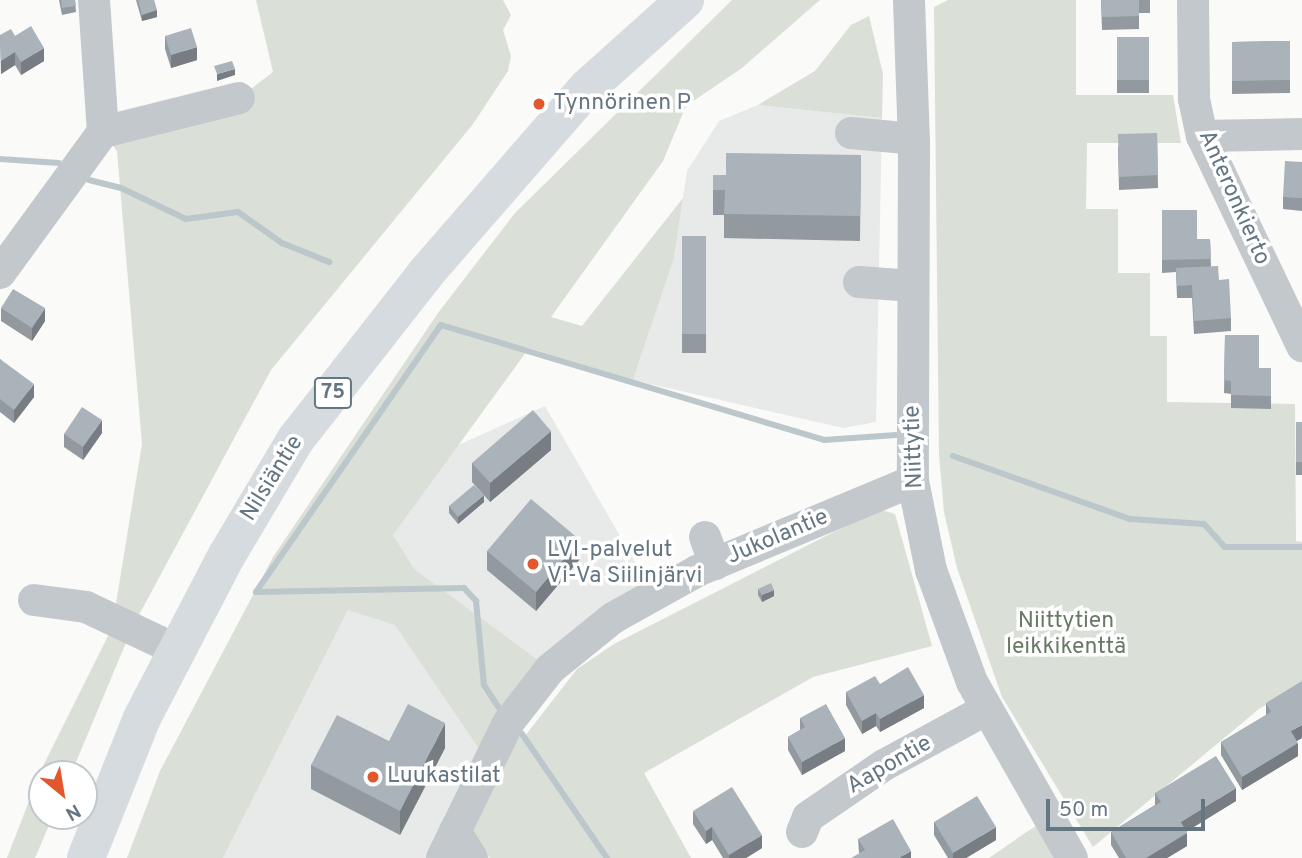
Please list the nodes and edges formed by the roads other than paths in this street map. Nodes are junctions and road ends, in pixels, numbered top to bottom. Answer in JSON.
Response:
{"nodes":[{"id":1,"x":94,"y":0,"type":"edge"},
{"id":2,"x":685,"y":0,"type":"edge"},
{"id":3,"x":909,"y":0,"type":"edge"},
{"id":4,"x":1194,"y":0,"type":"edge"},
{"id":5,"x":239,"y":98,"type":"dead end"},
{"id":6,"x":103,"y":132,"type":"junction"},
{"id":7,"x":851,"y":134,"type":"dead end"},
{"id":8,"x":1302,"y":134,"type":"edge"},
{"id":9,"x":1202,"y":136,"type":"junction"},
{"id":10,"x":914,"y":139,"type":"junction"},
{"id":11,"x":0,"y":273,"type":"edge"},
{"id":12,"x":859,"y":282,"type":"dead end"},
{"id":13,"x":913,"y":286,"type":"junction"},
{"id":14,"x":1302,"y":346,"type":"edge"},
{"id":15,"x":913,"y":481,"type":"junction"},
{"id":16,"x":34,"y":600,"type":"dead end"},
{"id":17,"x":177,"y":650,"type":"junction"},
{"id":18,"x":986,"y":709,"type":"junction"},
{"id":19,"x":802,"y":832,"type":"dead end"},
{"id":20,"x":449,"y":844,"type":"edge"},
{"id":21,"x":86,"y":858,"type":"edge"},
{"id":22,"x":472,"y":858,"type":"edge"},
{"id":23,"x":1072,"y":858,"type":"edge"}],
"edges":[{"from":1,"to":6,"type":"street"},
{"from":2,"to":17,"type":"main road","name":"Nilsiäntie","number":"75"},
{"from":3,"to":10,"type":"street","name":"Niittytie"},
{"from":4,"to":9,"type":"street","name":"Anteronkierto"},
{"from":5,"to":6,"type":"street"},
{"from":6,"to":11,"type":"street"},
{"from":7,"to":10,"type":"street"},
{"from":8,"to":9,"type":"street"},
{"from":9,"to":14,"type":"street","name":"Anteronkierto"},
{"from":10,"to":13,"type":"street","name":"Niittytie"},
{"from":12,"to":13,"type":"street"},
{"from":13,"to":15,"type":"street","name":"Niittytie"},
{"from":15,"to":18,"type":"street","name":"Niittytie"},
{"from":15,"to":20,"type":"street","name":"Jukolantie"},
{"from":16,"to":17,"type":"street"},
{"from":17,"to":21,"type":"main road","name":"Nilsiäntie","number":"75"},
{"from":18,"to":19,"type":"street","name":"Aapontie"},
{"from":18,"to":23,"type":"street","name":"Niittytie"},
{"from":20,"to":22,"type":"street"}]}
